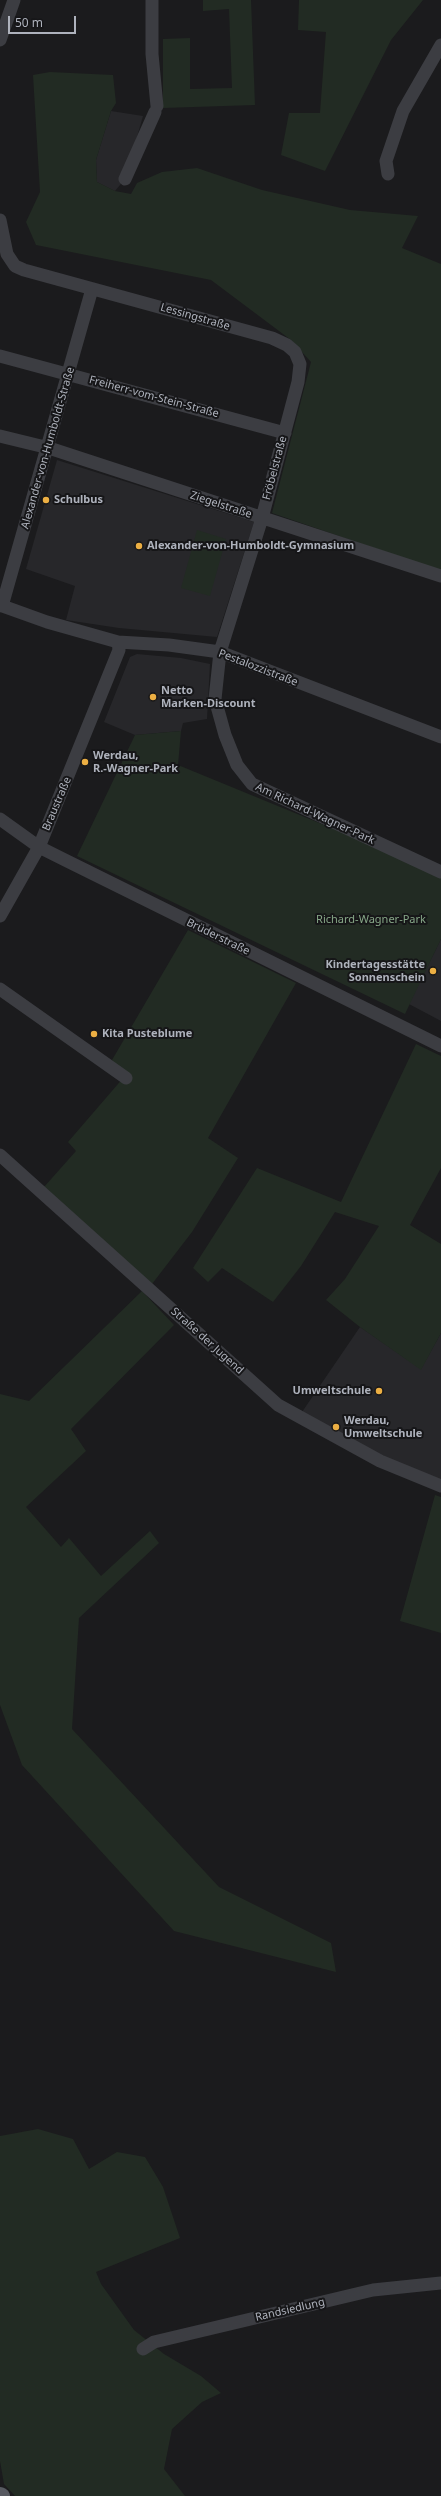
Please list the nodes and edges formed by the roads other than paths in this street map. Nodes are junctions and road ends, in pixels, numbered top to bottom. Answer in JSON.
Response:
{"nodes":[{"id":1,"x":14,"y":0,"type":"edge"},
{"id":2,"x":152,"y":0,"type":"edge"},
{"id":3,"x":0,"y":40,"type":"edge"},
{"id":4,"x":441,"y":45,"type":"edge"},
{"id":5,"x":388,"y":174,"type":"dead end"},
{"id":6,"x":125,"y":179,"type":"dead end"},
{"id":7,"x":0,"y":220,"type":"edge"},
{"id":8,"x":4,"y":255,"type":"edge"},
{"id":9,"x":92,"y":289,"type":"junction"},
{"id":10,"x":295,"y":352,"type":"joint"},
{"id":11,"x":0,"y":356,"type":"edge"},
{"id":12,"x":70,"y":373,"type":"junction"},
{"id":13,"x":285,"y":433,"type":"junction"},
{"id":14,"x":0,"y":436,"type":"edge"},
{"id":15,"x":49,"y":448,"type":"junction"},
{"id":16,"x":262,"y":518,"type":"junction"},
{"id":17,"x":441,"y":576,"type":"edge"},
{"id":18,"x":1,"y":606,"type":"edge"},
{"id":19,"x":118,"y":642,"type":"junction"},
{"id":20,"x":220,"y":652,"type":"junction"},
{"id":21,"x":441,"y":738,"type":"edge"},
{"id":22,"x":0,"y":819,"type":"edge"},
{"id":23,"x":38,"y":847,"type":"junction"},
{"id":24,"x":441,"y":872,"type":"edge"},
{"id":25,"x":0,"y":916,"type":"edge"},
{"id":26,"x":0,"y":989,"type":"edge"},
{"id":27,"x":441,"y":1046,"type":"edge"},
{"id":28,"x":126,"y":1078,"type":"dead end"},
{"id":29,"x":0,"y":1155,"type":"edge"},
{"id":30,"x":441,"y":1486,"type":"edge"},
{"id":31,"x":441,"y":2283,"type":"edge"},
{"id":32,"x":143,"y":2349,"type":"dead end"}],
"edges":[{"from":1,"to":3,"type":"street"},
{"from":2,"to":6,"type":"street"},
{"from":4,"to":5,"type":"street"},
{"from":7,"to":8,"type":"street"},
{"from":8,"to":9,"type":"street","name":"Lessingstraße"},
{"from":9,"to":10,"type":"street","name":"Lessingstraße"},
{"from":9,"to":12,"type":"street","name":"Alexander-von-Humboldt-Straße"},
{"from":10,"to":13,"type":"street","name":"Fröbelstraße"},
{"from":11,"to":12,"type":"street","name":"Freiherr-vom-Stein-Straße"},
{"from":12,"to":13,"type":"street","name":"Freiherr-vom-Stein-Straße"},
{"from":12,"to":15,"type":"street","name":"Alexander-von-Humboldt-Straße"},
{"from":13,"to":16,"type":"street","name":"Fröbelstraße"},
{"from":14,"to":15,"type":"street","name":"Ziegelstraße"},
{"from":15,"to":16,"type":"street","name":"Ziegelstraße"},
{"from":15,"to":18,"type":"street","name":"Alexander-von-Humboldt-Straße"},
{"from":16,"to":17,"type":"street","name":"Ziegelstraße"},
{"from":16,"to":20,"type":"street","name":"Fröbelstraße"},
{"from":18,"to":19,"type":"street","name":"Pestalozzistraße"},
{"from":19,"to":20,"type":"street","name":"Pestalozzistraße"},
{"from":19,"to":23,"type":"street","name":"Braustraße"},
{"from":20,"to":21,"type":"street","name":"Pestalozzistraße"},
{"from":20,"to":24,"type":"street","name":"Am Richard-Wagner-Park"},
{"from":22,"to":23,"type":"street","name":"Brüderstraße"},
{"from":23,"to":25,"type":"street","name":"Braustraße"},
{"from":23,"to":27,"type":"street","name":"Brüderstraße"},
{"from":26,"to":28,"type":"street"},
{"from":29,"to":30,"type":"street","name":"Straße der Jugend"},
{"from":31,"to":32,"type":"street","name":"Randsiedlung"}]}
